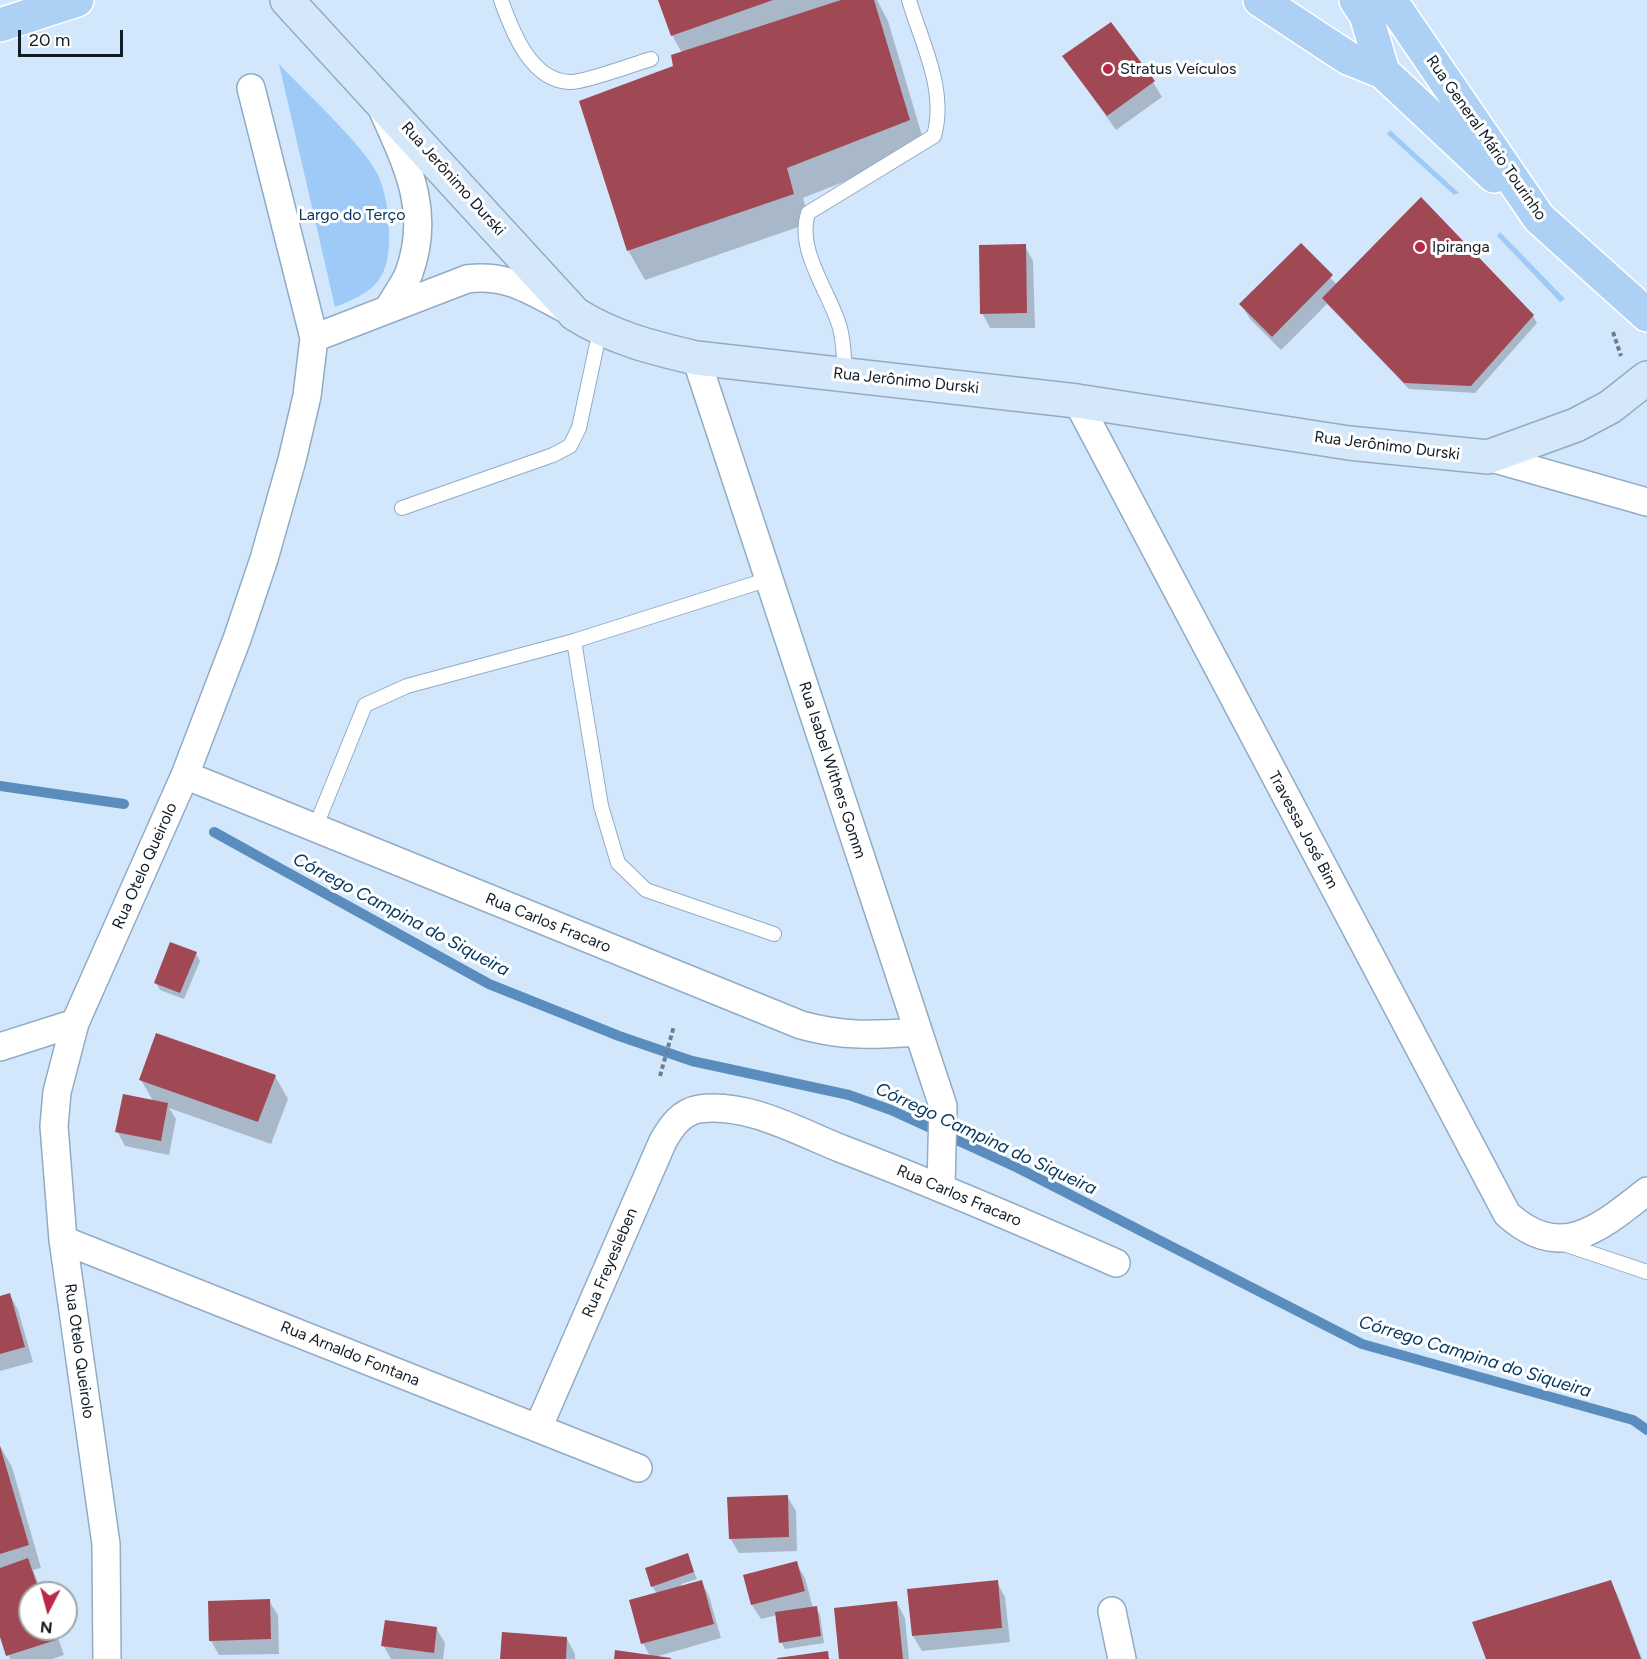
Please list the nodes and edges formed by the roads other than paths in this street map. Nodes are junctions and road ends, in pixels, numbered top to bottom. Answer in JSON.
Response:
{"nodes":[{"id":1,"x":77,"y":0,"type":"edge"},
{"id":2,"x":286,"y":0,"type":"edge"},
{"id":3,"x":501,"y":0,"type":"edge"},
{"id":4,"x":909,"y":0,"type":"edge"},
{"id":5,"x":1260,"y":0,"type":"edge"},
{"id":6,"x":1356,"y":0,"type":"edge"},
{"id":7,"x":1390,"y":0,"type":"edge"},
{"id":8,"x":0,"y":25,"type":"edge"},
{"id":9,"x":651,"y":59,"type":"dead end"},
{"id":10,"x":1383,"y":72,"type":"junction"},
{"id":11,"x":251,"y":88,"type":"dead end"},
{"id":12,"x":376,"y":95,"type":"junction"},
{"id":13,"x":1539,"y":218,"type":"junction"},
{"id":14,"x":388,"y":309,"type":"junction"},
{"id":15,"x":1647,"y":315,"type":"edge"},
{"id":16,"x":587,"y":322,"type":"junction"},
{"id":17,"x":314,"y":338,"type":"junction"},
{"id":18,"x":696,"y":358,"type":"junction"},
{"id":19,"x":845,"y":375,"type":"junction"},
{"id":20,"x":1647,"y":378,"type":"edge"},
{"id":21,"x":1077,"y":401,"type":"junction"},
{"id":22,"x":1488,"y":457,"type":"junction"},
{"id":23,"x":1647,"y":502,"type":"edge"},
{"id":24,"x":402,"y":508,"type":"dead end"},
{"id":25,"x":769,"y":579,"type":"junction"},
{"id":26,"x":574,"y":640,"type":"junction"},
{"id":27,"x":185,"y":775,"type":"junction"},
{"id":28,"x":315,"y":828,"type":"junction"},
{"id":29,"x":774,"y":934,"type":"dead end"},
{"id":30,"x":75,"y":1023,"type":"junction"},
{"id":31,"x":918,"y":1032,"type":"junction"},
{"id":32,"x":0,"y":1047,"type":"edge"},
{"id":33,"x":697,"y":1109,"type":"joint"},
{"id":34,"x":941,"y":1187,"type":"junction"},
{"id":35,"x":1647,"y":1191,"type":"edge"},
{"id":36,"x":1550,"y":1239,"type":"junction"},
{"id":37,"x":63,"y":1240,"type":"junction"},
{"id":38,"x":1116,"y":1263,"type":"dead end"},
{"id":39,"x":1647,"y":1272,"type":"edge"},
{"id":40,"x":538,"y":1428,"type":"junction"},
{"id":41,"x":638,"y":1468,"type":"dead end"},
{"id":42,"x":1112,"y":1611,"type":"dead end"},
{"id":43,"x":107,"y":1659,"type":"edge"},
{"id":44,"x":1122,"y":1659,"type":"edge"}],
"edges":[{"from":1,"to":8,"type":"main road"},
{"from":2,"to":12,"type":"street","name":"Rua Jerônimo Durski"},
{"from":3,"to":9,"type":"lane"},
{"from":4,"to":19,"type":"lane"},
{"from":5,"to":10,"type":"main road"},
{"from":6,"to":10,"type":"main road"},
{"from":7,"to":13,"type":"main road","name":"Rua General Mário Tourinho"},
{"from":10,"to":13,"type":"main road"},
{"from":11,"to":17,"type":"street","name":"Rua Otelo Queirolo"},
{"from":12,"to":14,"type":"street"},
{"from":12,"to":16,"type":"street","name":"Rua Jerônimo Durski"},
{"from":13,"to":15,"type":"main road","name":"Rua General Mário Tourinho"},
{"from":14,"to":16,"type":"street"},
{"from":14,"to":17,"type":"street"},
{"from":16,"to":18,"type":"street","name":"Rua Jerônimo Durski"},
{"from":16,"to":24,"type":"lane"},
{"from":17,"to":27,"type":"street","name":"Rua Otelo Queirolo"},
{"from":18,"to":19,"type":"street","name":"Rua Jerônimo Durski"},
{"from":18,"to":25,"type":"street","name":"Rua Isabel Withers Gomm"},
{"from":19,"to":21,"type":"street","name":"Rua Jerônimo Durski"},
{"from":20,"to":22,"type":"street","name":"Rua Jerônimo Durski"},
{"from":21,"to":22,"type":"street","name":"Rua Jerônimo Durski"},
{"from":21,"to":36,"type":"street","name":"Travessa José Bim"},
{"from":22,"to":23,"type":"street"},
{"from":25,"to":26,"type":"lane"},
{"from":25,"to":31,"type":"street","name":"Rua Isabel Withers Gomm"},
{"from":26,"to":28,"type":"lane"},
{"from":26,"to":29,"type":"lane"},
{"from":27,"to":28,"type":"street","name":"Rua Carlos Fracaro"},
{"from":27,"to":30,"type":"street","name":"Rua Otelo Queirolo"},
{"from":28,"to":31,"type":"street","name":"Rua Carlos Fracaro"},
{"from":30,"to":32,"type":"street"},
{"from":30,"to":37,"type":"street","name":"Rua Otelo Queirolo"},
{"from":31,"to":34,"type":"street","name":"Rua Isabel Withers Gomm"},
{"from":33,"to":34,"type":"street","name":"Rua Carlos Fracaro"},
{"from":33,"to":40,"type":"street","name":"Rua Freyesleben"},
{"from":34,"to":38,"type":"street","name":"Rua Carlos Fracaro"},
{"from":35,"to":36,"type":"street"},
{"from":36,"to":39,"type":"lane"},
{"from":37,"to":40,"type":"street","name":"Rua Arnaldo Fontana"},
{"from":37,"to":43,"type":"street","name":"Rua Otelo Queirolo"},
{"from":40,"to":41,"type":"street","name":"Rua Arnaldo Fontana"},
{"from":42,"to":44,"type":"street"}]}
